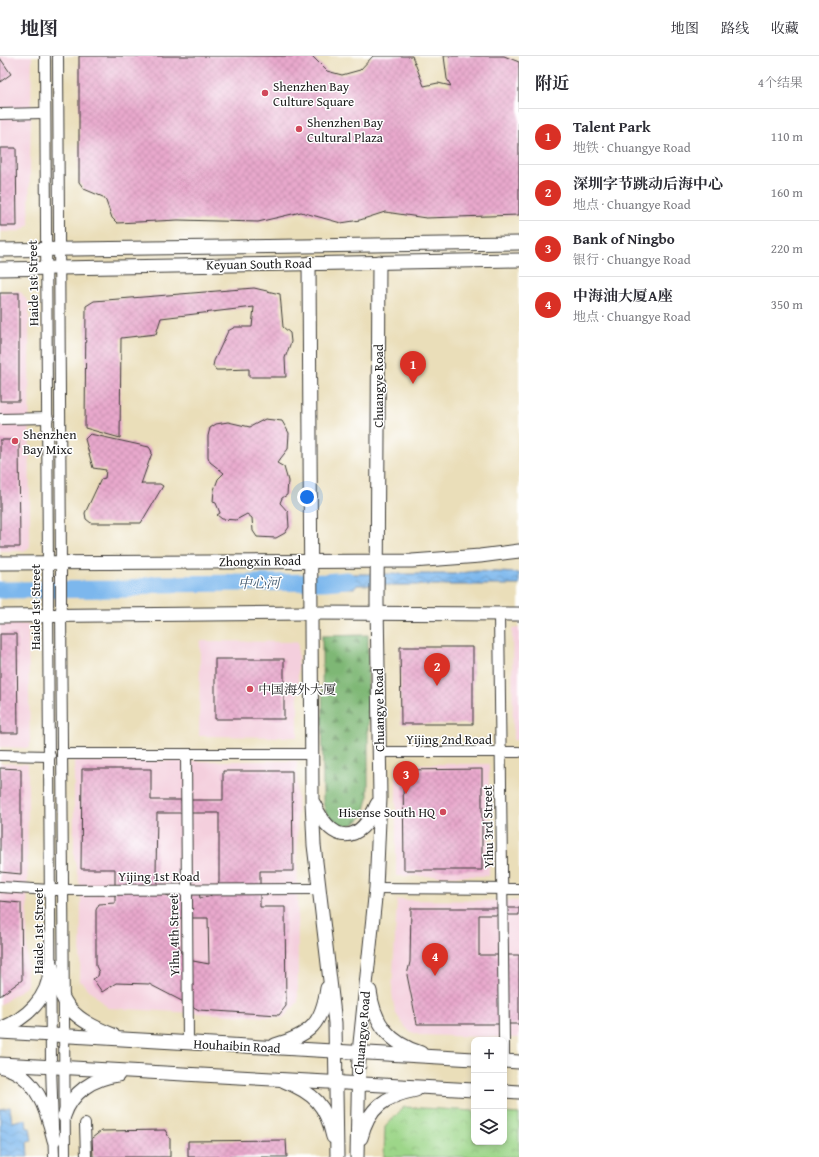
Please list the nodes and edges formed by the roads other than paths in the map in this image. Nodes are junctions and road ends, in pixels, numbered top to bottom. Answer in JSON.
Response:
{"nodes":[{"id":1,"x":45,"y":56,"type":"edge"},
{"id":2,"x":58,"y":56,"type":"edge"},
{"id":3,"x":44,"y":113,"type":"junction"},
{"id":4,"x":0,"y":114,"type":"edge"},
{"id":5,"x":519,"y":243,"type":"edge"},
{"id":6,"x":45,"y":249,"type":"junction"},
{"id":7,"x":60,"y":249,"type":"junction"},
{"id":8,"x":0,"y":250,"type":"edge"},
{"id":9,"x":519,"y":260,"type":"edge"},
{"id":10,"x":379,"y":262,"type":"junction"},
{"id":11,"x":309,"y":263,"type":"junction"},
{"id":12,"x":60,"y":268,"type":"junction"},
{"id":13,"x":0,"y":269,"type":"edge"},
{"id":14,"x":46,"y":269,"type":"junction"},
{"id":15,"x":48,"y":418,"type":"junction"},
{"id":16,"x":0,"y":419,"type":"edge"},
{"id":17,"x":519,"y":550,"type":"edge"},
{"id":18,"x":0,"y":563,"type":"edge"},
{"id":19,"x":378,"y":563,"type":"junction"},
{"id":20,"x":310,"y":564,"type":"junction"},
{"id":21,"x":55,"y":567,"type":"junction"},
{"id":22,"x":378,"y":608,"type":"junction"},
{"id":23,"x":310,"y":609,"type":"junction"},
{"id":24,"x":55,"y":611,"type":"junction"},
{"id":25,"x":499,"y":614,"type":"junction"},
{"id":26,"x":519,"y":614,"type":"edge"},
{"id":27,"x":0,"y":616,"type":"edge"},
{"id":28,"x":379,"y":752,"type":"junction"},
{"id":29,"x":500,"y":752,"type":"junction"},
{"id":30,"x":519,"y":752,"type":"edge"},
{"id":31,"x":62,"y":754,"type":"junction"},
{"id":32,"x":186,"y":754,"type":"junction"},
{"id":33,"x":311,"y":754,"type":"junction"},
{"id":34,"x":0,"y":755,"type":"edge"},
{"id":35,"x":50,"y":756,"type":"junction"},
{"id":36,"x":380,"y":798,"type":"junction"},
{"id":37,"x":312,"y":801,"type":"junction"},
{"id":38,"x":0,"y":887,"type":"edge"},
{"id":39,"x":376,"y":888,"type":"junction"},
{"id":40,"x":187,"y":889,"type":"junction"},
{"id":41,"x":319,"y":889,"type":"junction"},
{"id":42,"x":502,"y":889,"type":"junction"},
{"id":43,"x":50,"y":890,"type":"junction"},
{"id":44,"x":62,"y":890,"type":"junction"},
{"id":45,"x":519,"y":890,"type":"edge"},
{"id":46,"x":328,"y":960,"type":"junction"},
{"id":47,"x":51,"y":963,"type":"junction"},
{"id":48,"x":368,"y":973,"type":"junction"},
{"id":49,"x":62,"y":998,"type":"junction"},
{"id":50,"x":0,"y":1029,"type":"edge"},
{"id":51,"x":0,"y":1032,"type":"edge"},
{"id":52,"x":57,"y":1035,"type":"junction"},
{"id":53,"x":504,"y":1037,"type":"edge"},
{"id":54,"x":122,"y":1039,"type":"junction"},
{"id":55,"x":188,"y":1043,"type":"junction"},
{"id":56,"x":265,"y":1048,"type":"junction"},
{"id":57,"x":337,"y":1051,"type":"junction"},
{"id":58,"x":359,"y":1053,"type":"junction"},
{"id":59,"x":436,"y":1057,"type":"junction"},
{"id":60,"x":471,"y":1059,"type":"edge"},
{"id":61,"x":507,"y":1061,"type":"edge"},
{"id":62,"x":519,"y":1062,"type":"edge"},
{"id":63,"x":0,"y":1064,"type":"edge"},
{"id":64,"x":57,"y":1066,"type":"junction"},
{"id":65,"x":0,"y":1067,"type":"edge"},
{"id":66,"x":138,"y":1072,"type":"junction"},
{"id":67,"x":275,"y":1078,"type":"junction"},
{"id":68,"x":337,"y":1082,"type":"junction"},
{"id":69,"x":358,"y":1083,"type":"junction"},
{"id":70,"x":432,"y":1087,"type":"junction"},
{"id":71,"x":471,"y":1090,"type":"edge"},
{"id":72,"x":507,"y":1091,"type":"edge"},
{"id":73,"x":519,"y":1092,"type":"edge"},
{"id":74,"x":64,"y":1116,"type":"junction"},
{"id":75,"x":85,"y":1124,"type":"dead end"},
{"id":76,"x":54,"y":1140,"type":"junction"},
{"id":77,"x":54,"y":1157,"type":"edge"},
{"id":78,"x":64,"y":1157,"type":"edge"},
{"id":79,"x":86,"y":1157,"type":"edge"},
{"id":80,"x":337,"y":1157,"type":"edge"},
{"id":81,"x":358,"y":1157,"type":"edge"}],
"edges":[{"from":1,"to":3,"type":"street","name":"Haide 1st Street"},
{"from":2,"to":7,"type":"street","name":"Haide 1st Street"},
{"from":3,"to":4,"type":"street"},
{"from":3,"to":6,"type":"street","name":"Haide 1st Street"},
{"from":5,"to":7,"type":"main road","name":"Keyuan South Road"},
{"from":6,"to":7,"type":"main road","name":"Keyuan South Road"},
{"from":6,"to":8,"type":"main road","name":"Keyuan South Road"},
{"from":6,"to":14,"type":"street","name":"Haide 1st Street"},
{"from":7,"to":12,"type":"street","name":"Haide 1st Street"},
{"from":9,"to":10,"type":"main road","name":"Keyuan South Road"},
{"from":10,"to":11,"type":"main road","name":"Keyuan South Road"},
{"from":10,"to":19,"type":"main road","name":"Chuangye Road"},
{"from":11,"to":12,"type":"main road","name":"Keyuan South Road"},
{"from":11,"to":20,"type":"main road","name":"Chuangye Road"},
{"from":12,"to":14,"type":"main road","name":"Keyuan South Road"},
{"from":12,"to":21,"type":"street","name":"Haide 1st Street"},
{"from":13,"to":14,"type":"main road","name":"Keyuan South Road"},
{"from":14,"to":15,"type":"street","name":"Haide 1st Street"},
{"from":15,"to":16,"type":"street"},
{"from":15,"to":21,"type":"street","name":"Haide 1st Street"},
{"from":17,"to":19,"type":"main road","name":"Zhongxin Road"},
{"from":18,"to":21,"type":"main road","name":"Zhongxin Road"},
{"from":19,"to":20,"type":"main road","name":"Zhongxin Road"},
{"from":19,"to":22,"type":"main road","name":"Chuangye Road"},
{"from":20,"to":21,"type":"main road","name":"Zhongxin Road"},
{"from":20,"to":23,"type":"main road","name":"Chuangye Road"},
{"from":21,"to":24,"type":"street","name":"Haide 1st Street","bridge":true},
{"from":22,"to":23,"type":"main road"},
{"from":22,"to":25,"type":"main road"},
{"from":22,"to":28,"type":"main road","name":"Chuangye Road"},
{"from":23,"to":24,"type":"main road"},
{"from":23,"to":33,"type":"main road","name":"Chuangye Road"},
{"from":24,"to":27,"type":"main road"},
{"from":24,"to":31,"type":"street","name":"Haide 1st Street"},
{"from":24,"to":35,"type":"street","name":"Haide 1st Street"},
{"from":25,"to":26,"type":"main road"},
{"from":25,"to":29,"type":"street","name":"Yihu 3rd Street"},
{"from":28,"to":29,"type":"street","name":"Yijing 2nd Road"},
{"from":28,"to":36,"type":"main road","name":"Chuangye Road"},
{"from":29,"to":30,"type":"street","name":"Yijing 2nd Road"},
{"from":29,"to":42,"type":"street","name":"Yihu 3rd Street"},
{"from":31,"to":32,"type":"street"},
{"from":31,"to":44,"type":"street","name":"Haide 1st Street"},
{"from":32,"to":33,"type":"street"},
{"from":32,"to":40,"type":"street","name":"Yihu 4th Street"},
{"from":33,"to":37,"type":"main road","name":"Chuangye Road"},
{"from":34,"to":35,"type":"street"},
{"from":35,"to":43,"type":"street","name":"Haide 1st Street"},
{"from":36,"to":37,"type":"main road"},
{"from":36,"to":39,"type":"main road","name":"Chuangye Road"},
{"from":37,"to":41,"type":"main road","name":"Chuangye Road"},
{"from":38,"to":43,"type":"street","name":"Yijing 1st Road"},
{"from":39,"to":42,"type":"street"},
{"from":39,"to":48,"type":"main road","name":"Chuangye Road"},
{"from":40,"to":41,"type":"street","name":"Yijing 1st Road"},
{"from":40,"to":44,"type":"street","name":"Yijing 1st Road"},
{"from":40,"to":55,"type":"street","name":"Yihu 4th Street"},
{"from":41,"to":46,"type":"main road","name":"Chuangye Road"},
{"from":42,"to":45,"type":"street"},
{"from":42,"to":53,"type":"street","name":"Yihu 3rd Street"},
{"from":43,"to":44,"type":"street","name":"Yijing 1st Road"},
{"from":43,"to":47,"type":"street","name":"Haide 1st Street"},
{"from":44,"to":49,"type":"street","name":"Haide 1st Street"},
{"from":46,"to":56,"type":"main road"},
{"from":46,"to":57,"type":"main road","name":"Chuangye Road"},
{"from":47,"to":49,"type":"main road"},
{"from":47,"to":50,"type":"main road"},
{"from":47,"to":52,"type":"street","name":"Haide 1st Street"},
{"from":48,"to":58,"type":"main road","name":"Chuangye Road"},
{"from":48,"to":59,"type":"main road"},
{"from":49,"to":52,"type":"street","name":"Haide 1st Street"},
{"from":49,"to":54,"type":"main road"},
{"from":51,"to":52,"type":"main road","name":"Houhaibin Road"},
{"from":52,"to":54,"type":"main road","name":"Houhaibin Road"},
{"from":52,"to":64,"type":"street","name":"Haide 1st Street"},
{"from":54,"to":55,"type":"main road","name":"Houhaibin Road"},
{"from":55,"to":56,"type":"main road","name":"Houhaibin Road"},
{"from":56,"to":57,"type":"main road","name":"Houhaibin Road"},
{"from":57,"to":58,"type":"main road","name":"Houhaibin Road"},
{"from":57,"to":68,"type":"main road","name":"Chuangye Road"},
{"from":58,"to":59,"type":"main road","name":"Houhaibin Road"},
{"from":58,"to":69,"type":"main road","name":"Chuangye Road"},
{"from":59,"to":60,"type":"main road","name":"Houhaibin Road"},
{"from":61,"to":62,"type":"main road"},
{"from":63,"to":64,"type":"main road"},
{"from":64,"to":66,"type":"main road"},
{"from":64,"to":74,"type":"street","name":"Haide 1st Street"},
{"from":64,"to":76,"type":"street","name":"Haide 1st Street"},
{"from":65,"to":76,"type":"main road"},
{"from":66,"to":67,"type":"main road"},
{"from":66,"to":74,"type":"main road"},
{"from":67,"to":68,"type":"main road"},
{"from":67,"to":80,"type":"main road"},
{"from":68,"to":69,"type":"main road"},
{"from":68,"to":80,"type":"main road","name":"Chuangye Road"},
{"from":69,"to":70,"type":"main road"},
{"from":69,"to":81,"type":"main road","name":"Chuangye Road"},
{"from":70,"to":71,"type":"main road"},
{"from":70,"to":81,"type":"main road"},
{"from":72,"to":73,"type":"main road"},
{"from":74,"to":78,"type":"street","name":"Haide 1st Street"},
{"from":75,"to":79,"type":"street"},
{"from":76,"to":77,"type":"street","name":"Haide 1st Street"}]}
